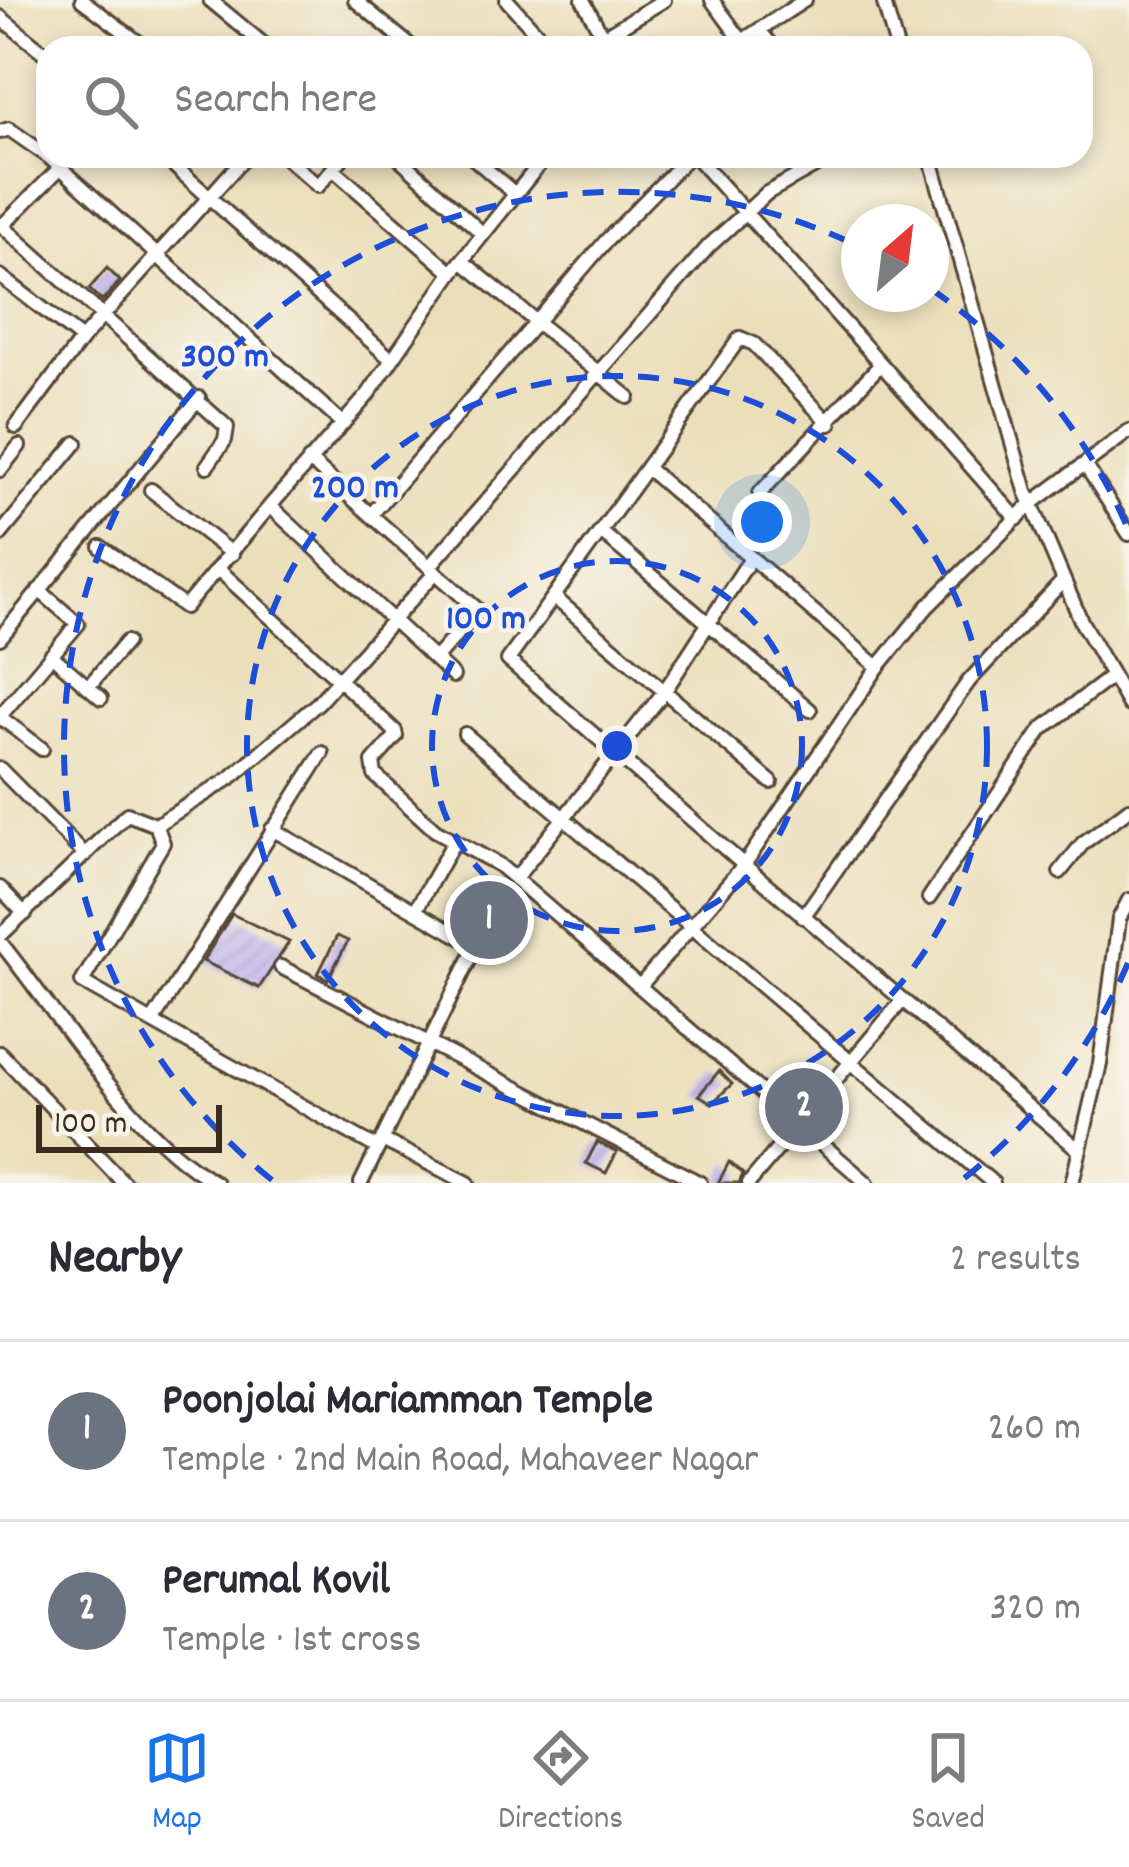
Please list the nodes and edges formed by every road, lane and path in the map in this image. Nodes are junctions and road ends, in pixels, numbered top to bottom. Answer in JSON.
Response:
{"nodes":[{"id":1,"x":82,"y":0,"type":"edge"},
{"id":2,"x":211,"y":0,"type":"edge"},
{"id":3,"x":356,"y":0,"type":"edge"},
{"id":4,"x":508,"y":0,"type":"edge"},
{"id":5,"x":583,"y":0,"type":"edge"},
{"id":6,"x":664,"y":0,"type":"edge"},
{"id":7,"x":712,"y":0,"type":"edge"},
{"id":8,"x":806,"y":0,"type":"edge"},
{"id":9,"x":883,"y":0,"type":"edge"},
{"id":10,"x":0,"y":16,"type":"edge"},
{"id":11,"x":759,"y":30,"type":"junction"},
{"id":12,"x":130,"y":36,"type":"edge"},
{"id":13,"x":254,"y":36,"type":"edge"},
{"id":14,"x":399,"y":36,"type":"edge"},
{"id":15,"x":540,"y":36,"type":"edge"},
{"id":16,"x":602,"y":36,"type":"edge"},
{"id":17,"x":615,"y":36,"type":"edge"},
{"id":18,"x":732,"y":36,"type":"edge"},
{"id":19,"x":750,"y":36,"type":"edge"},
{"id":20,"x":764,"y":36,"type":"edge"},
{"id":21,"x":894,"y":36,"type":"edge"},
{"id":22,"x":36,"y":46,"type":"edge"},
{"id":23,"x":0,"y":132,"type":"edge"},
{"id":24,"x":36,"y":149,"type":"edge"},
{"id":25,"x":176,"y":168,"type":"edge"},
{"id":26,"x":236,"y":168,"type":"edge"},
{"id":27,"x":298,"y":168,"type":"edge"},
{"id":28,"x":410,"y":168,"type":"edge"},
{"id":29,"x":486,"y":168,"type":"edge"},
{"id":30,"x":536,"y":168,"type":"edge"},
{"id":31,"x":679,"y":168,"type":"edge"},
{"id":32,"x":703,"y":168,"type":"edge"},
{"id":33,"x":814,"y":168,"type":"edge"},
{"id":34,"x":933,"y":168,"type":"edge"},
{"id":35,"x":333,"y":169,"type":"joint"},
{"id":36,"x":58,"y":170,"type":"joint"},
{"id":37,"x":515,"y":194,"type":"junction"},
{"id":38,"x":211,"y":199,"type":"junction"},
{"id":39,"x":744,"y":212,"type":"junction"},
{"id":40,"x":1,"y":225,"type":"edge"},
{"id":41,"x":483,"y":234,"type":"junction"},
{"id":42,"x":158,"y":257,"type":"junction"},
{"id":43,"x":461,"y":260,"type":"junction"},
{"id":44,"x":452,"y":272,"type":"junction"},
{"id":45,"x":0,"y":276,"type":"edge"},
{"id":46,"x":104,"y":317,"type":"junction"},
{"id":47,"x":537,"y":326,"type":"junction"},
{"id":48,"x":82,"y":339,"type":"junction"},
{"id":49,"x":392,"y":358,"type":"junction"},
{"id":50,"x":880,"y":364,"type":"junction"},
{"id":51,"x":598,"y":375,"type":"junction"},
{"id":52,"x":199,"y":398,"type":"junction"},
{"id":53,"x":628,"y":398,"type":"dead end"},
{"id":54,"x":343,"y":424,"type":"junction"},
{"id":55,"x":830,"y":424,"type":"junction"},
{"id":56,"x":16,"y":427,"type":"dead end"},
{"id":57,"x":1129,"y":431,"type":"edge"},
{"id":58,"x":76,"y":443,"type":"dead end"},
{"id":59,"x":19,"y":446,"type":"dead end"},
{"id":60,"x":309,"y":460,"type":"junction"},
{"id":61,"x":206,"y":466,"type":"dead end"},
{"id":62,"x":1086,"y":466,"type":"junction"},
{"id":63,"x":648,"y":469,"type":"junction"},
{"id":64,"x":0,"y":470,"type":"edge"},
{"id":65,"x":151,"y":490,"type":"dead end"},
{"id":66,"x":760,"y":494,"type":"dead end"},
{"id":67,"x":1031,"y":504,"type":"junction"},
{"id":68,"x":271,"y":506,"type":"junction"},
{"id":69,"x":371,"y":515,"type":"junction"},
{"id":70,"x":1017,"y":519,"type":"junction"},
{"id":71,"x":601,"y":532,"type":"junction"},
{"id":72,"x":1129,"y":534,"type":"edge"},
{"id":73,"x":0,"y":535,"type":"edge"},
{"id":74,"x":101,"y":547,"type":"dead end"},
{"id":75,"x":232,"y":554,"type":"junction"},
{"id":76,"x":751,"y":558,"type":"junction"},
{"id":77,"x":219,"y":570,"type":"junction"},
{"id":78,"x":432,"y":570,"type":"junction"},
{"id":79,"x":1062,"y":582,"type":"junction"},
{"id":80,"x":39,"y":590,"type":"junction"},
{"id":81,"x":555,"y":598,"type":"junction"},
{"id":82,"x":393,"y":620,"type":"junction"},
{"id":83,"x":710,"y":625,"type":"junction"},
{"id":84,"x":0,"y":638,"type":"edge"},
{"id":85,"x":126,"y":642,"type":"dead end"},
{"id":86,"x":51,"y":655,"type":"junction"},
{"id":87,"x":435,"y":659,"type":"junction"},
{"id":88,"x":878,"y":667,"type":"junction"},
{"id":89,"x":453,"y":676,"type":"dead end"},
{"id":90,"x":1112,"y":676,"type":"junction"},
{"id":91,"x":339,"y":680,"type":"junction"},
{"id":92,"x":88,"y":687,"type":"junction"},
{"id":93,"x":1125,"y":687,"type":"edge"},
{"id":94,"x":664,"y":692,"type":"junction"},
{"id":95,"x":100,"y":698,"type":"dead end"},
{"id":96,"x":1129,"y":704,"type":"edge"},
{"id":97,"x":809,"y":710,"type":"dead end"},
{"id":98,"x":0,"y":717,"type":"edge"},
{"id":99,"x":465,"y":734,"type":"dead end"},
{"id":100,"x":42,"y":748,"type":"dead end"},
{"id":101,"x":322,"y":753,"type":"dead end"},
{"id":102,"x":616,"y":754,"type":"junction"},
{"id":103,"x":0,"y":769,"type":"edge"},
{"id":104,"x":771,"y":782,"type":"dead end"},
{"id":105,"x":1129,"y":808,"type":"edge"},
{"id":106,"x":567,"y":818,"type":"junction"},
{"id":107,"x":156,"y":825,"type":"junction"},
{"id":108,"x":272,"y":829,"type":"junction"},
{"id":109,"x":462,"y":842,"type":"junction"},
{"id":110,"x":85,"y":855,"type":"junction"},
{"id":111,"x":744,"y":865,"type":"junction"},
{"id":112,"x":1060,"y":872,"type":"dead end"},
{"id":113,"x":515,"y":879,"type":"junction"},
{"id":114,"x":0,"y":888,"type":"edge"},
{"id":115,"x":928,"y":898,"type":"dead end"},
{"id":116,"x":1129,"y":900,"type":"edge"},
{"id":117,"x":415,"y":910,"type":"junction"},
{"id":118,"x":25,"y":914,"type":"junction"},
{"id":119,"x":803,"y":917,"type":"junction"},
{"id":120,"x":691,"y":926,"type":"junction"},
{"id":121,"x":0,"y":939,"type":"edge"},
{"id":122,"x":281,"y":967,"type":"dead end"},
{"id":123,"x":640,"y":986,"type":"junction"},
{"id":124,"x":902,"y":1001,"type":"junction"},
{"id":125,"x":152,"y":1022,"type":"junction"},
{"id":126,"x":428,"y":1043,"type":"junction"},
{"id":127,"x":0,"y":1053,"type":"edge"},
{"id":128,"x":850,"y":1062,"type":"junction"},
{"id":129,"x":799,"y":1123,"type":"junction"},
{"id":130,"x":380,"y":1144,"type":"junction"},
{"id":131,"x":1078,"y":1150,"type":"junction"},
{"id":132,"x":124,"y":1183,"type":"edge"},
{"id":133,"x":216,"y":1183,"type":"edge"},
{"id":134,"x":361,"y":1183,"type":"edge"},
{"id":135,"x":468,"y":1183,"type":"edge"},
{"id":136,"x":700,"y":1183,"type":"edge"},
{"id":137,"x":749,"y":1183,"type":"edge"},
{"id":138,"x":867,"y":1183,"type":"edge"},
{"id":139,"x":993,"y":1183,"type":"edge"},
{"id":140,"x":1072,"y":1183,"type":"edge"}],
"edges":[{"from":1,"to":12,"type":"street"},
{"from":2,"to":13,"type":"street"},
{"from":3,"to":14,"type":"street"},
{"from":4,"to":15,"type":"street"},
{"from":5,"to":16,"type":"street"},
{"from":6,"to":17,"type":"street"},
{"from":7,"to":18,"type":"street"},
{"from":8,"to":11,"type":"street"},
{"from":9,"to":21,"type":"street"},
{"from":10,"to":22,"type":"street"},
{"from":11,"to":19,"type":"street"},
{"from":11,"to":20,"type":"street"},
{"from":23,"to":24,"type":"street"},
{"from":25,"to":38,"type":"street"},
{"from":26,"to":38,"type":"street"},
{"from":27,"to":35,"type":"street"},
{"from":28,"to":41,"type":"street"},
{"from":29,"to":37,"type":"street"},
{"from":30,"to":37,"type":"street"},
{"from":31,"to":47,"type":"street"},
{"from":32,"to":39,"type":"street"},
{"from":33,"to":39,"type":"street"},
{"from":34,"to":67,"type":"street"},
{"from":35,"to":44,"type":"street"},
{"from":36,"to":40,"type":"street"},
{"from":36,"to":42,"type":"street"},
{"from":37,"to":41,"type":"street"},
{"from":38,"to":42,"type":"street"},
{"from":38,"to":49,"type":"street"},
{"from":39,"to":50,"type":"street"},
{"from":39,"to":51,"type":"street"},
{"from":40,"to":46,"type":"street"},
{"from":41,"to":43,"type":"street"},
{"from":42,"to":46,"type":"street"},
{"from":42,"to":54,"type":"street"},
{"from":43,"to":44,"type":"street"},
{"from":43,"to":47,"type":"street"},
{"from":44,"to":49,"type":"street"},
{"from":45,"to":48,"type":"street"},
{"from":46,"to":48,"type":"street"},
{"from":46,"to":52,"type":"street"},
{"from":47,"to":51,"type":"street"},
{"from":47,"to":69,"type":"street"},
{"from":48,"to":56,"type":"street"},
{"from":49,"to":54,"type":"street"},
{"from":50,"to":55,"type":"street"},
{"from":50,"to":70,"type":"street"},
{"from":51,"to":53,"type":"street"},
{"from":51,"to":78,"type":"street"},
{"from":52,"to":61,"type":"street"},
{"from":52,"to":80,"type":"street"},
{"from":54,"to":60,"type":"street"},
{"from":55,"to":63,"type":"street"},
{"from":55,"to":66,"type":"street"},
{"from":57,"to":62,"type":"street"},
{"from":58,"to":73,"type":"street"},
{"from":59,"to":64,"type":"street"},
{"from":60,"to":68,"type":"street"},
{"from":60,"to":69,"type":"street"},
{"from":62,"to":67,"type":"street"},
{"from":62,"to":72,"type":"street"},
{"from":63,"to":71,"type":"street"},
{"from":63,"to":76,"type":"street"},
{"from":65,"to":75,"type":"street"},
{"from":67,"to":70,"type":"street"},
{"from":67,"to":79,"type":"street"},
{"from":68,"to":75,"type":"street"},
{"from":68,"to":82,"type":"street"},
{"from":69,"to":78,"type":"street"},
{"from":70,"to":88,"type":"street"},
{"from":71,"to":81,"type":"street"},
{"from":71,"to":83,"type":"street"},
{"from":74,"to":77,"type":"street"},
{"from":75,"to":77,"type":"street"},
{"from":76,"to":83,"type":"street"},
{"from":76,"to":88,"type":"street"},
{"from":77,"to":91,"type":"street"},
{"from":78,"to":82,"type":"street"},
{"from":78,"to":87,"type":"street"},
{"from":79,"to":90,"type":"street"},
{"from":79,"to":119,"type":"street"},
{"from":80,"to":84,"type":"street"},
{"from":80,"to":86,"type":"street"},
{"from":81,"to":94,"type":"street"},
{"from":81,"to":102,"type":"street"},
{"from":82,"to":87,"type":"street"},
{"from":82,"to":91,"type":"street"},
{"from":83,"to":94,"type":"street"},
{"from":83,"to":97,"type":"street"},
{"from":85,"to":92,"type":"street"},
{"from":86,"to":92,"type":"street"},
{"from":86,"to":98,"type":"street"},
{"from":87,"to":89,"type":"street"},
{"from":88,"to":111,"type":"street"},
{"from":90,"to":93,"type":"street"},
{"from":90,"to":115,"type":"street"},
{"from":91,"to":107,"type":"street"},
{"from":91,"to":109,"type":"street"},
{"from":92,"to":95,"type":"street"},
{"from":93,"to":96,"type":"street"},
{"from":94,"to":102,"type":"street"},
{"from":94,"to":104,"type":"street"},
{"from":98,"to":100,"type":"street"},
{"from":99,"to":106,"type":"street"},
{"from":101,"to":108,"type":"street"},
{"from":102,"to":106,"type":"street"},
{"from":102,"to":111,"type":"street"},
{"from":103,"to":110,"type":"street"},
{"from":105,"to":112,"type":"street"},
{"from":106,"to":113,"type":"street"},
{"from":106,"to":120,"type":"street"},
{"from":107,"to":110,"type":"street"},
{"from":107,"to":125,"type":"street"},
{"from":108,"to":117,"type":"street"},
{"from":108,"to":125,"type":"street"},
{"from":109,"to":113,"type":"street"},
{"from":109,"to":117,"type":"street"},
{"from":110,"to":118,"type":"street"},
{"from":111,"to":119,"type":"street"},
{"from":111,"to":120,"type":"street"},
{"from":113,"to":123,"type":"street"},
{"from":114,"to":118,"type":"street"},
{"from":116,"to":131,"type":"street"},
{"from":117,"to":126,"type":"street"},
{"from":118,"to":121,"type":"street"},
{"from":119,"to":124,"type":"street"},
{"from":120,"to":123,"type":"street"},
{"from":120,"to":128,"type":"street"},
{"from":121,"to":133,"type":"street"},
{"from":122,"to":126,"type":"street"},
{"from":123,"to":129,"type":"street"},
{"from":124,"to":128,"type":"street"},
{"from":124,"to":131,"type":"street"},
{"from":125,"to":130,"type":"street"},
{"from":126,"to":130,"type":"street"},
{"from":126,"to":136,"type":"street"},
{"from":127,"to":132,"type":"street"},
{"from":128,"to":129,"type":"street"},
{"from":128,"to":139,"type":"street"},
{"from":129,"to":137,"type":"street"},
{"from":129,"to":138,"type":"street"},
{"from":130,"to":134,"type":"street"},
{"from":130,"to":135,"type":"street"},
{"from":131,"to":140,"type":"street"}]}
